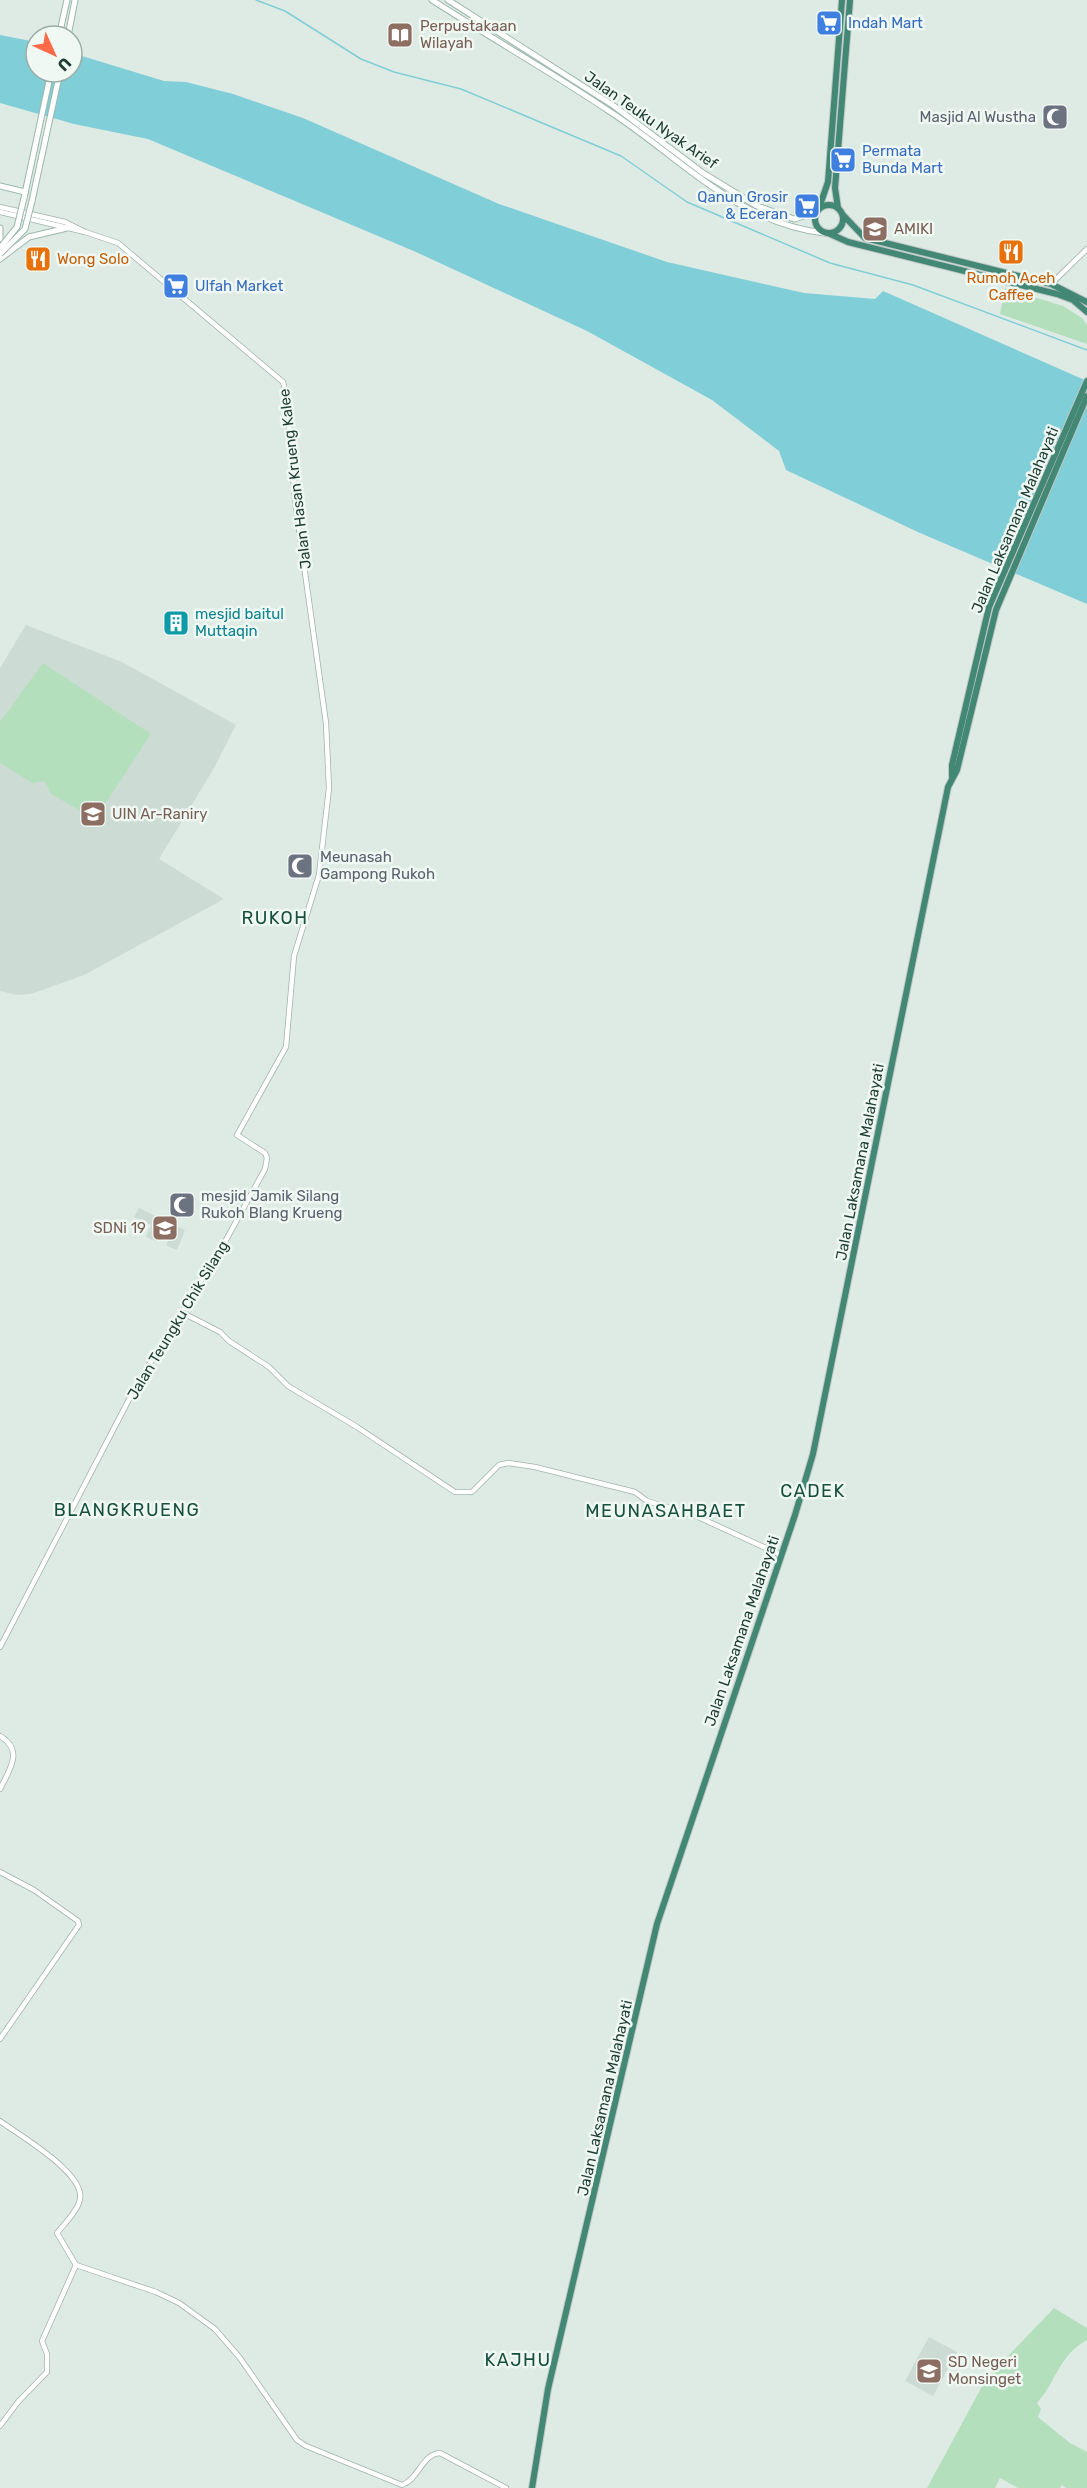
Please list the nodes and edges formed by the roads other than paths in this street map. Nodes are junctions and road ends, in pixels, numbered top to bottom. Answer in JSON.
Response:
{"nodes":[{"id":1,"x":67,"y":0,"type":"edge"},
{"id":2,"x":75,"y":0,"type":"edge"},
{"id":3,"x":432,"y":0,"type":"edge"},
{"id":4,"x":448,"y":0,"type":"edge"},
{"id":5,"x":843,"y":0,"type":"edge"},
{"id":6,"x":850,"y":0,"type":"edge"},
{"id":7,"x":62,"y":24,"type":"edge"},
{"id":8,"x":70,"y":24,"type":"edge"},
{"id":9,"x":48,"y":84,"type":"edge"},
{"id":10,"x":57,"y":84,"type":"edge"},
{"id":11,"x":612,"y":108,"type":"junction"},
{"id":12,"x":0,"y":186,"type":"edge"},
{"id":13,"x":25,"y":195,"type":"junction"},
{"id":14,"x":0,"y":207,"type":"edge"},
{"id":15,"x":838,"y":208,"type":"junction"},
{"id":16,"x":817,"y":210,"type":"junction"},
{"id":17,"x":0,"y":212,"type":"edge"},
{"id":18,"x":843,"y":215,"type":"junction"},
{"id":19,"x":0,"y":228,"type":"edge"},
{"id":20,"x":67,"y":228,"type":"junction"},
{"id":21,"x":85,"y":232,"type":"junction"},
{"id":22,"x":826,"y":233,"type":"junction"},
{"id":23,"x":0,"y":239,"type":"edge"},
{"id":24,"x":0,"y":248,"type":"edge"},
{"id":25,"x":1087,"y":249,"type":"edge"},
{"id":26,"x":0,"y":257,"type":"edge"},
{"id":27,"x":1051,"y":284,"type":"junction"},
{"id":28,"x":1087,"y":302,"type":"edge"},
{"id":29,"x":1087,"y":312,"type":"edge"},
{"id":30,"x":1087,"y":382,"type":"edge"},
{"id":31,"x":1087,"y":396,"type":"edge"},
{"id":32,"x":1005,"y":579,"type":"junction"},
{"id":33,"x":323,"y":825,"type":"joint"},
{"id":34,"x":181,"y":1312,"type":"junction"},
{"id":35,"x":781,"y":1555,"type":"junction"},
{"id":36,"x":0,"y":1647,"type":"edge"},
{"id":37,"x":0,"y":1736,"type":"edge"},
{"id":38,"x":0,"y":1789,"type":"edge"},
{"id":39,"x":0,"y":1872,"type":"edge"},
{"id":40,"x":0,"y":2039,"type":"edge"},
{"id":41,"x":0,"y":2121,"type":"edge"},
{"id":42,"x":76,"y":2265,"type":"junction"},
{"id":43,"x":0,"y":2426,"type":"edge"},
{"id":44,"x":506,"y":2488,"type":"edge"},
{"id":45,"x":532,"y":2488,"type":"edge"}],
"edges":[{"from":1,"to":7,"type":"main road"},
{"from":2,"to":8,"type":"main road"},
{"from":3,"to":11,"type":"main road","name":"Jalan Teuku Nyak Arief"},
{"from":4,"to":11,"type":"main road","name":"Jalan Teuku Nyak Arief"},
{"from":5,"to":16,"type":"highway"},
{"from":6,"to":15,"type":"highway"},
{"from":9,"to":13,"type":"main road"},
{"from":10,"to":26,"type":"main road","bridge":true},
{"from":11,"to":16,"type":"main road","name":"Jalan Teuku Nyak Arief"},
{"from":11,"to":22,"type":"main road","name":"Jalan Teuku Nyak Arief"},
{"from":12,"to":13,"type":"main road"},
{"from":13,"to":24,"type":"main road","bridge":true},
{"from":14,"to":21,"type":"street"},
{"from":15,"to":16,"type":"highway"},
{"from":15,"to":18,"type":"highway"},
{"from":16,"to":22,"type":"highway"},
{"from":17,"to":20,"type":"street"},
{"from":18,"to":22,"type":"highway"},
{"from":18,"to":27,"type":"highway"},
{"from":19,"to":23,"type":"main road"},
{"from":20,"to":21,"type":"street"},
{"from":20,"to":26,"type":"main road"},
{"from":21,"to":33,"type":"street","name":"Jalan Hasan Krueng Kalee"},
{"from":22,"to":29,"type":"highway"},
{"from":25,"to":27,"type":"street"},
{"from":27,"to":28,"type":"highway"},
{"from":30,"to":32,"type":"highway","name":"Jalan Laksamana Malahayati"},
{"from":31,"to":32,"type":"highway","name":"Jalan Laksamana Malahayati"},
{"from":32,"to":35,"type":"highway","name":"Jalan Laksamana Malahayati"},
{"from":33,"to":34,"type":"street","name":"Jalan Teungku Chik Silang"},
{"from":34,"to":35,"type":"street"},
{"from":34,"to":36,"type":"street","name":"Jalan Teungku Chik Silang"},
{"from":35,"to":45,"type":"highway","name":"Jalan Laksamana Malahayati"},
{"from":37,"to":38,"type":"street"},
{"from":39,"to":40,"type":"street"},
{"from":41,"to":42,"type":"street"},
{"from":42,"to":43,"type":"street"},
{"from":42,"to":44,"type":"street"}]}
